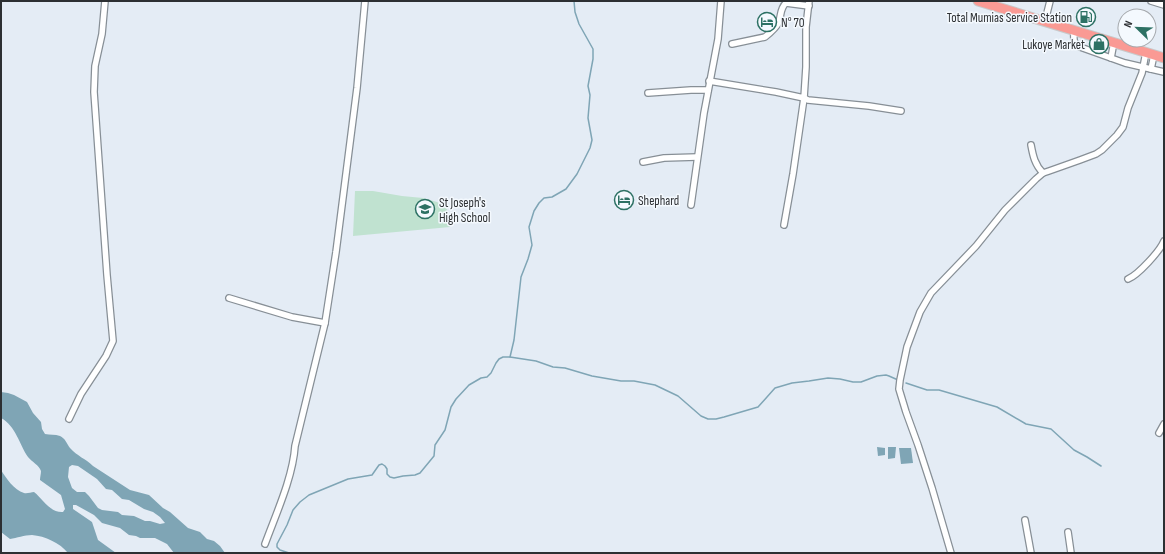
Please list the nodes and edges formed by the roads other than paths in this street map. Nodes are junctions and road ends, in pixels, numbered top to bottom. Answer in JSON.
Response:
{"nodes":[{"id":1,"x":105,"y":1,"type":"edge"},
{"id":2,"x":365,"y":1,"type":"edge"},
{"id":3,"x":721,"y":1,"type":"edge"},
{"id":4,"x":978,"y":1,"type":"edge"},
{"id":5,"x":1050,"y":1,"type":"edge"},
{"id":6,"x":1151,"y":1,"type":"edge"},
{"id":7,"x":809,"y":4,"type":"edge"},
{"id":8,"x":1164,"y":5,"type":"edge"},
{"id":9,"x":1045,"y":21,"type":"junction"},
{"id":10,"x":1074,"y":30,"type":"junction"},
{"id":11,"x":1114,"y":42,"type":"junction"},
{"id":12,"x":732,"y":44,"type":"dead end"},
{"id":13,"x":1150,"y":54,"type":"junction"},
{"id":14,"x":1111,"y":58,"type":"junction"},
{"id":15,"x":1164,"y":58,"type":"edge"},
{"id":16,"x":1144,"y":67,"type":"junction"},
{"id":17,"x":1151,"y":68,"type":"junction"},
{"id":18,"x":1164,"y":72,"type":"edge"},
{"id":19,"x":709,"y":81,"type":"junction"},
{"id":20,"x":708,"y":90,"type":"junction"},
{"id":21,"x":648,"y":93,"type":"dead end"},
{"id":22,"x":804,"y":98,"type":"junction"},
{"id":23,"x":901,"y":111,"type":"dead end"},
{"id":24,"x":1031,"y":145,"type":"dead end"},
{"id":25,"x":697,"y":157,"type":"junction"},
{"id":26,"x":643,"y":162,"type":"dead end"},
{"id":27,"x":1043,"y":173,"type":"junction"},
{"id":28,"x":691,"y":205,"type":"dead end"},
{"id":29,"x":784,"y":225,"type":"dead end"},
{"id":30,"x":1164,"y":243,"type":"edge"},
{"id":31,"x":1128,"y":279,"type":"dead end"},
{"id":32,"x":229,"y":298,"type":"dead end"},
{"id":33,"x":325,"y":323,"type":"junction"},
{"id":34,"x":69,"y":420,"type":"dead end"},
{"id":35,"x":1164,"y":424,"type":"edge"},
{"id":36,"x":1159,"y":433,"type":"dead end"},
{"id":37,"x":1025,"y":520,"type":"dead end"},
{"id":38,"x":1068,"y":532,"type":"dead end"},
{"id":39,"x":265,"y":544,"type":"dead end"},
{"id":40,"x":951,"y":553,"type":"edge"},
{"id":41,"x":1031,"y":553,"type":"edge"},
{"id":42,"x":1071,"y":553,"type":"edge"}],
"edges":[{"from":1,"to":34,"type":"street"},
{"from":2,"to":33,"type":"street"},
{"from":3,"to":19,"type":"street"},
{"from":4,"to":9,"type":"highway"},
{"from":5,"to":9,"type":"street"},
{"from":6,"to":8,"type":"street"},
{"from":7,"to":12,"type":"street"},
{"from":7,"to":22,"type":"street"},
{"from":9,"to":10,"type":"highway"},
{"from":10,"to":11,"type":"highway"},
{"from":10,"to":14,"type":"street"},
{"from":11,"to":13,"type":"highway"},
{"from":11,"to":14,"type":"street"},
{"from":13,"to":15,"type":"highway"},
{"from":13,"to":16,"type":"street"},
{"from":13,"to":17,"type":"street"},
{"from":14,"to":16,"type":"street"},
{"from":16,"to":17,"type":"street"},
{"from":16,"to":27,"type":"street"},
{"from":17,"to":18,"type":"street"},
{"from":19,"to":20,"type":"street"},
{"from":19,"to":22,"type":"street"},
{"from":20,"to":21,"type":"street"},
{"from":20,"to":25,"type":"street"},
{"from":22,"to":23,"type":"street"},
{"from":22,"to":29,"type":"street"},
{"from":24,"to":27,"type":"street"},
{"from":25,"to":26,"type":"street"},
{"from":25,"to":28,"type":"street"},
{"from":27,"to":40,"type":"street"},
{"from":30,"to":31,"type":"street"},
{"from":32,"to":33,"type":"street"},
{"from":33,"to":39,"type":"street"},
{"from":35,"to":36,"type":"street"},
{"from":37,"to":41,"type":"street"},
{"from":38,"to":42,"type":"street"}]}
